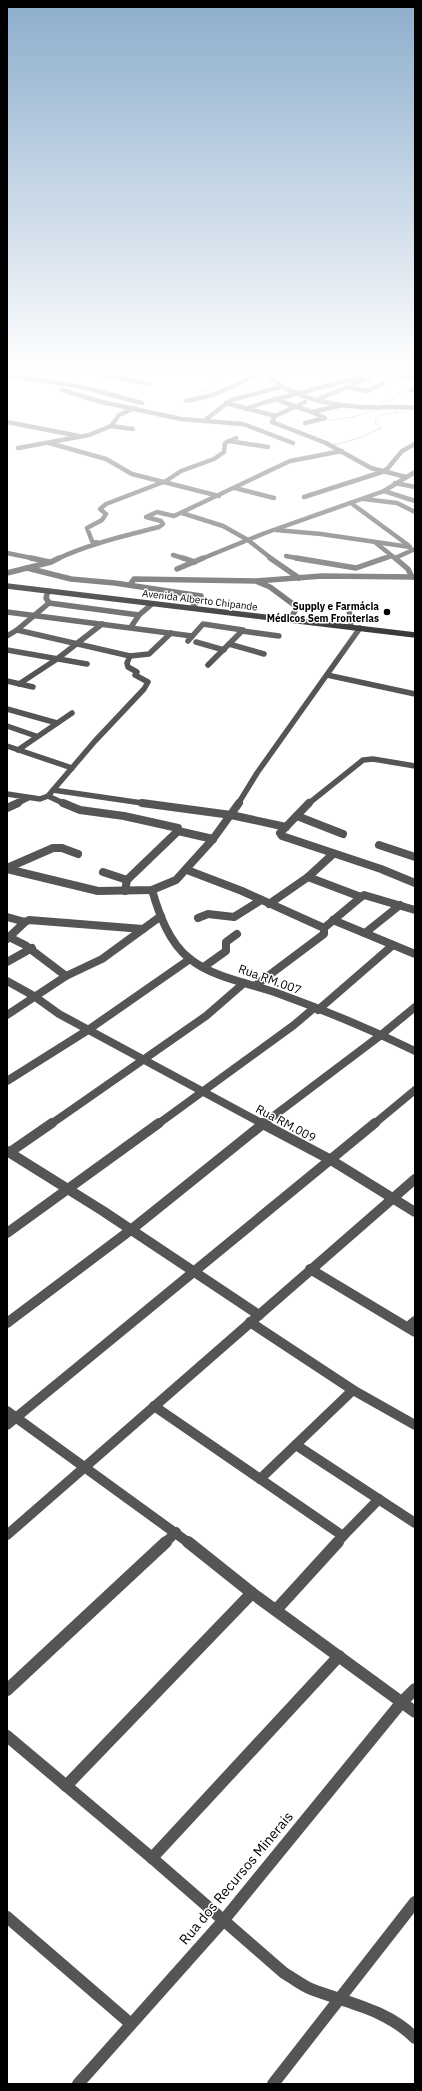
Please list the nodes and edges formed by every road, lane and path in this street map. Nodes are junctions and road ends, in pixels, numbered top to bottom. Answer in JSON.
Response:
{"nodes":[{"id":1,"x":124,"y":470,"type":"edge"},
{"id":2,"x":183,"y":470,"type":"edge"},
{"id":3,"x":274,"y":470,"type":"edge"},
{"id":4,"x":375,"y":470,"type":"edge"},
{"id":5,"x":386,"y":470,"type":"edge"},
{"id":6,"x":382,"y":472,"type":"junction"},
{"id":7,"x":415,"y":472,"type":"edge"},
{"id":8,"x":406,"y":477,"type":"junction"},
{"id":9,"x":166,"y":482,"type":"junction"},
{"id":10,"x":395,"y":483,"type":"junction"},
{"id":11,"x":415,"y":487,"type":"edge"},
{"id":12,"x":236,"y":488,"type":"junction"},
{"id":13,"x":384,"y":490,"type":"junction"},
{"id":14,"x":219,"y":496,"type":"junction"},
{"id":15,"x":304,"y":497,"type":"dead end"},
{"id":16,"x":274,"y":498,"type":"dead end"},
{"id":17,"x":361,"y":498,"type":"junction"},
{"id":18,"x":415,"y":501,"type":"edge"},
{"id":19,"x":351,"y":503,"type":"junction"},
{"id":20,"x":415,"y":512,"type":"edge"},
{"id":21,"x":182,"y":513,"type":"junction"},
{"id":22,"x":273,"y":530,"type":"junction"},
{"id":23,"x":248,"y":540,"type":"junction"},
{"id":24,"x":372,"y":540,"type":"junction"},
{"id":25,"x":99,"y":543,"type":"junction"},
{"id":26,"x":412,"y":548,"type":"edge"},
{"id":27,"x":7,"y":554,"type":"edge"},
{"id":28,"x":173,"y":555,"type":"dead end"},
{"id":29,"x":286,"y":556,"type":"dead end"},
{"id":30,"x":394,"y":557,"type":"junction"},
{"id":31,"x":51,"y":562,"type":"junction"},
{"id":32,"x":195,"y":562,"type":"junction"},
{"id":33,"x":26,"y":568,"type":"junction"},
{"id":34,"x":177,"y":569,"type":"dead end"},
{"id":35,"x":7,"y":573,"type":"edge"},
{"id":36,"x":413,"y":577,"type":"edge"},
{"id":37,"x":300,"y":578,"type":"junction"},
{"id":38,"x":256,"y":581,"type":"junction"},
{"id":39,"x":130,"y":585,"type":"junction"},
{"id":40,"x":7,"y":586,"type":"edge"},
{"id":41,"x":48,"y":591,"type":"junction"},
{"id":42,"x":48,"y":602,"type":"junction"},
{"id":43,"x":152,"y":604,"type":"junction"},
{"id":44,"x":192,"y":608,"type":"junction"},
{"id":45,"x":349,"y":609,"type":"dead end"},
{"id":46,"x":7,"y":612,"type":"edge"},
{"id":47,"x":35,"y":616,"type":"junction"},
{"id":48,"x":139,"y":616,"type":"junction"},
{"id":49,"x":290,"y":620,"type":"junction"},
{"id":50,"x":102,"y":624,"type":"junction"},
{"id":51,"x":131,"y":627,"type":"junction"},
{"id":52,"x":351,"y":627,"type":"junction"},
{"id":53,"x":360,"y":628,"type":"junction"},
{"id":54,"x":17,"y":630,"type":"junction"},
{"id":55,"x":242,"y":632,"type":"junction"},
{"id":56,"x":171,"y":633,"type":"junction"},
{"id":57,"x":415,"y":635,"type":"edge"},
{"id":58,"x":7,"y":636,"type":"edge"},
{"id":59,"x":192,"y":636,"type":"junction"},
{"id":60,"x":279,"y":636,"type":"dead end"},
{"id":61,"x":188,"y":641,"type":"dead end"},
{"id":62,"x":196,"y":642,"type":"dead end"},
{"id":63,"x":77,"y":644,"type":"junction"},
{"id":64,"x":229,"y":644,"type":"junction"},
{"id":65,"x":7,"y":650,"type":"edge"},
{"id":66,"x":224,"y":650,"type":"junction"},
{"id":67,"x":264,"y":654,"type":"dead end"},
{"id":68,"x":130,"y":656,"type":"junction"},
{"id":69,"x":57,"y":660,"type":"junction"},
{"id":70,"x":87,"y":664,"type":"dead end"},
{"id":71,"x":208,"y":665,"type":"dead end"},
{"id":72,"x":326,"y":675,"type":"junction"},
{"id":73,"x":7,"y":681,"type":"edge"},
{"id":74,"x":19,"y":684,"type":"junction"},
{"id":75,"x":34,"y":687,"type":"dead end"},
{"id":76,"x":415,"y":694,"type":"edge"},
{"id":77,"x":7,"y":709,"type":"edge"},
{"id":78,"x":72,"y":713,"type":"dead end"},
{"id":79,"x":57,"y":723,"type":"junction"},
{"id":80,"x":7,"y":726,"type":"edge"},
{"id":81,"x":36,"y":736,"type":"junction"},
{"id":82,"x":7,"y":746,"type":"edge"},
{"id":83,"x":18,"y":750,"type":"junction"},
{"id":84,"x":415,"y":766,"type":"edge"},
{"id":85,"x":72,"y":768,"type":"junction"},
{"id":86,"x":54,"y":790,"type":"junction"},
{"id":87,"x":7,"y":794,"type":"edge"},
{"id":88,"x":48,"y":796,"type":"junction"},
{"id":89,"x":28,"y":798,"type":"junction"},
{"id":90,"x":7,"y":808,"type":"edge"},
{"id":91,"x":231,"y":815,"type":"junction"},
{"id":92,"x":297,"y":816,"type":"junction"},
{"id":93,"x":286,"y":827,"type":"junction"},
{"id":94,"x":178,"y":831,"type":"junction"},
{"id":95,"x":343,"y":834,"type":"dead end"},
{"id":96,"x":213,"y":839,"type":"junction"},
{"id":97,"x":379,"y":845,"type":"dead end"},
{"id":98,"x":78,"y":854,"type":"dead end"},
{"id":99,"x":334,"y":854,"type":"junction"},
{"id":100,"x":415,"y":857,"type":"edge"},
{"id":101,"x":7,"y":869,"type":"edge"},
{"id":102,"x":187,"y":870,"type":"junction"},
{"id":103,"x":103,"y":872,"type":"dead end"},
{"id":104,"x":308,"y":877,"type":"junction"},
{"id":105,"x":127,"y":880,"type":"junction"},
{"id":106,"x":415,"y":883,"type":"edge"},
{"id":107,"x":152,"y":890,"type":"junction"},
{"id":108,"x":125,"y":891,"type":"junction"},
{"id":109,"x":361,"y":898,"type":"junction"},
{"id":110,"x":261,"y":900,"type":"junction"},
{"id":111,"x":269,"y":904,"type":"junction"},
{"id":112,"x":400,"y":905,"type":"junction"},
{"id":113,"x":415,"y":910,"type":"edge"},
{"id":114,"x":160,"y":916,"type":"junction"},
{"id":115,"x":7,"y":917,"type":"edge"},
{"id":116,"x":198,"y":918,"type":"dead end"},
{"id":117,"x":334,"y":920,"type":"junction"},
{"id":118,"x":25,"y":922,"type":"junction"},
{"id":119,"x":324,"y":928,"type":"junction"},
{"id":120,"x":143,"y":929,"type":"junction"},
{"id":121,"x":365,"y":933,"type":"junction"},
{"id":122,"x":237,"y":934,"type":"dead end"},
{"id":123,"x":8,"y":938,"type":"edge"},
{"id":124,"x":393,"y":945,"type":"junction"},
{"id":125,"x":32,"y":948,"type":"junction"},
{"id":126,"x":415,"y":954,"type":"edge"},
{"id":127,"x":190,"y":959,"type":"junction"},
{"id":128,"x":7,"y":962,"type":"edge"},
{"id":129,"x":205,"y":966,"type":"junction"},
{"id":130,"x":66,"y":976,"type":"junction"},
{"id":131,"x":7,"y":981,"type":"edge"},
{"id":132,"x":244,"y":983,"type":"junction"},
{"id":133,"x":256,"y":985,"type":"junction"},
{"id":134,"x":34,"y":996,"type":"junction"},
{"id":135,"x":415,"y":1006,"type":"edge"},
{"id":136,"x":316,"y":1009,"type":"junction"},
{"id":137,"x":7,"y":1015,"type":"edge"},
{"id":138,"x":88,"y":1030,"type":"junction"},
{"id":139,"x":381,"y":1035,"type":"junction"},
{"id":140,"x":415,"y":1051,"type":"edge"},
{"id":141,"x":143,"y":1059,"type":"junction"},
{"id":142,"x":7,"y":1081,"type":"edge"},
{"id":143,"x":415,"y":1090,"type":"edge"},
{"id":144,"x":202,"y":1091,"type":"junction"},
{"id":145,"x":262,"y":1125,"type":"junction"},
{"id":146,"x":8,"y":1152,"type":"edge"},
{"id":147,"x":331,"y":1160,"type":"junction"},
{"id":148,"x":415,"y":1179,"type":"edge"},
{"id":149,"x":68,"y":1189,"type":"junction"},
{"id":150,"x":391,"y":1198,"type":"junction"},
{"id":151,"x":415,"y":1212,"type":"edge"},
{"id":152,"x":132,"y":1229,"type":"junction"},
{"id":153,"x":7,"y":1233,"type":"edge"},
{"id":154,"x":310,"y":1270,"type":"junction"},
{"id":155,"x":193,"y":1273,"type":"junction"},
{"id":156,"x":259,"y":1315,"type":"junction"},
{"id":157,"x":250,"y":1322,"type":"junction"},
{"id":158,"x":7,"y":1323,"type":"edge"},
{"id":159,"x":413,"y":1327,"type":"edge"},
{"id":160,"x":353,"y":1390,"type":"junction"},
{"id":161,"x":154,"y":1406,"type":"junction"},
{"id":162,"x":10,"y":1418,"type":"edge"},
{"id":163,"x":415,"y":1425,"type":"edge"},
{"id":164,"x":296,"y":1444,"type":"junction"},
{"id":165,"x":86,"y":1468,"type":"junction"},
{"id":166,"x":260,"y":1479,"type":"junction"},
{"id":167,"x":379,"y":1500,"type":"junction"},
{"id":168,"x":415,"y":1523,"type":"edge"},
{"id":169,"x":176,"y":1532,"type":"junction"},
{"id":170,"x":7,"y":1534,"type":"edge"},
{"id":171,"x":344,"y":1536,"type":"junction"},
{"id":172,"x":252,"y":1593,"type":"junction"},
{"id":173,"x":276,"y":1610,"type":"junction"},
{"id":174,"x":339,"y":1656,"type":"junction"},
{"id":175,"x":415,"y":1689,"type":"edge"},
{"id":176,"x":7,"y":1690,"type":"edge"},
{"id":177,"x":401,"y":1703,"type":"junction"},
{"id":178,"x":415,"y":1712,"type":"edge"},
{"id":179,"x":7,"y":1736,"type":"edge"},
{"id":180,"x":66,"y":1786,"type":"junction"},
{"id":181,"x":152,"y":1858,"type":"junction"},
{"id":182,"x":415,"y":1902,"type":"edge"},
{"id":183,"x":7,"y":1917,"type":"edge"},
{"id":184,"x":223,"y":1921,"type":"junction"},
{"id":185,"x":339,"y":1999,"type":"junction"},
{"id":186,"x":131,"y":2024,"type":"junction"},
{"id":187,"x":415,"y":2038,"type":"edge"},
{"id":188,"x":78,"y":2084,"type":"edge"},
{"id":189,"x":273,"y":2084,"type":"edge"}],
"edges":[{"from":1,"to":9,"type":"street"},
{"from":2,"to":9,"type":"street"},
{"from":3,"to":12,"type":"street"},
{"from":4,"to":6,"type":"street"},
{"from":5,"to":6,"type":"street"},
{"from":6,"to":8,"type":"street"},
{"from":6,"to":15,"type":"street"},
{"from":7,"to":8,"type":"street"},
{"from":8,"to":10,"type":"street"},
{"from":9,"to":14,"type":"street"},
{"from":9,"to":25,"type":"street"},
{"from":10,"to":11,"type":"street"},
{"from":10,"to":13,"type":"street"},
{"from":12,"to":14,"type":"street"},
{"from":12,"to":16,"type":"street"},
{"from":13,"to":17,"type":"street"},
{"from":13,"to":18,"type":"street"},
{"from":14,"to":21,"type":"street"},
{"from":17,"to":19,"type":"street"},
{"from":17,"to":20,"type":"street"},
{"from":19,"to":22,"type":"street"},
{"from":19,"to":26,"type":"street"},
{"from":21,"to":23,"type":"street"},
{"from":21,"to":25,"type":"street"},
{"from":22,"to":23,"type":"street"},
{"from":22,"to":24,"type":"street"},
{"from":23,"to":32,"type":"street"},
{"from":23,"to":37,"type":"street"},
{"from":24,"to":26,"type":"street"},
{"from":24,"to":30,"type":"street"},
{"from":25,"to":31,"type":"street"},
{"from":26,"to":30,"type":"street"},
{"from":27,"to":31,"type":"street"},
{"from":28,"to":32,"type":"street"},
{"from":29,"to":30,"type":"street"},
{"from":30,"to":36,"type":"street"},
{"from":31,"to":33,"type":"street"},
{"from":32,"to":34,"type":"street"},
{"from":33,"to":35,"type":"street"},
{"from":33,"to":39,"type":"street"},
{"from":36,"to":37,"type":"street"},
{"from":37,"to":38,"type":"street"},
{"from":38,"to":39,"type":"street"},
{"from":38,"to":49,"type":"street"},
{"from":39,"to":44,"type":"street"},
{"from":40,"to":41,"type":"main road","name":"Avenida Alberto Chipande"},
{"from":41,"to":42,"type":"street"},
{"from":41,"to":43,"type":"main road","name":"Avenida Alberto Chipande"},
{"from":42,"to":47,"type":"street"},
{"from":42,"to":48,"type":"street"},
{"from":43,"to":44,"type":"main road","name":"Avenida Alberto Chipande"},
{"from":43,"to":48,"type":"street"},
{"from":44,"to":49,"type":"main road","name":"Avenida Alberto Chipande"},
{"from":45,"to":52,"type":"street"},
{"from":46,"to":47,"type":"street"},
{"from":47,"to":50,"type":"street"},
{"from":47,"to":54,"type":"street"},
{"from":48,"to":51,"type":"street"},
{"from":49,"to":52,"type":"main road","name":"Avenida Alberto Chipande"},
{"from":50,"to":51,"type":"street"},
{"from":50,"to":63,"type":"street"},
{"from":51,"to":56,"type":"street"},
{"from":52,"to":53,"type":"main road","name":"Avenida Alberto Chipande"},
{"from":53,"to":57,"type":"main road","name":"Avenida Alberto Chipande"},
{"from":53,"to":72,"type":"street"},
{"from":54,"to":58,"type":"street"},
{"from":54,"to":63,"type":"street"},
{"from":55,"to":59,"type":"street"},
{"from":55,"to":60,"type":"street"},
{"from":55,"to":64,"type":"street"},
{"from":56,"to":59,"type":"street"},
{"from":56,"to":68,"type":"street"},
{"from":59,"to":61,"type":"street"},
{"from":62,"to":66,"type":"street"},
{"from":63,"to":68,"type":"street"},
{"from":63,"to":69,"type":"street"},
{"from":64,"to":66,"type":"street"},
{"from":64,"to":67,"type":"street"},
{"from":65,"to":69,"type":"street"},
{"from":66,"to":71,"type":"street"},
{"from":68,"to":85,"type":"street"},
{"from":69,"to":70,"type":"street"},
{"from":69,"to":74,"type":"street"},
{"from":72,"to":76,"type":"street"},
{"from":72,"to":91,"type":"street"},
{"from":73,"to":74,"type":"street"},
{"from":74,"to":75,"type":"street"},
{"from":77,"to":79,"type":"street"},
{"from":78,"to":79,"type":"street"},
{"from":79,"to":81,"type":"street"},
{"from":80,"to":81,"type":"street"},
{"from":81,"to":83,"type":"street"},
{"from":82,"to":83,"type":"street"},
{"from":83,"to":85,"type":"street"},
{"from":84,"to":92,"type":"street"},
{"from":85,"to":86,"type":"street"},
{"from":86,"to":88,"type":"street"},
{"from":86,"to":91,"type":"street"},
{"from":87,"to":89,"type":"street"},
{"from":88,"to":89,"type":"street"},
{"from":88,"to":94,"type":"street"},
{"from":89,"to":90,"type":"street"},
{"from":91,"to":93,"type":"street"},
{"from":91,"to":96,"type":"street"},
{"from":92,"to":93,"type":"street"},
{"from":92,"to":95,"type":"street"},
{"from":93,"to":99,"type":"street"},
{"from":94,"to":96,"type":"street"},
{"from":94,"to":105,"type":"street"},
{"from":96,"to":102,"type":"street"},
{"from":97,"to":100,"type":"street"},
{"from":98,"to":101,"type":"street"},
{"from":99,"to":104,"type":"street"},
{"from":99,"to":106,"type":"street"},
{"from":101,"to":108,"type":"street"},
{"from":102,"to":107,"type":"street"},
{"from":102,"to":110,"type":"street"},
{"from":103,"to":105,"type":"street"},
{"from":104,"to":109,"type":"street"},
{"from":104,"to":111,"type":"street"},
{"from":105,"to":108,"type":"street"},
{"from":107,"to":108,"type":"street"},
{"from":107,"to":114,"type":"street","name":"Rua RM.007"},
{"from":109,"to":112,"type":"street"},
{"from":109,"to":117,"type":"street"},
{"from":110,"to":111,"type":"street"},
{"from":110,"to":116,"type":"street"},
{"from":111,"to":119,"type":"street"},
{"from":112,"to":113,"type":"street"},
{"from":112,"to":121,"type":"street"},
{"from":114,"to":120,"type":"street"},
{"from":114,"to":127,"type":"street","name":"Rua RM.007"},
{"from":115,"to":118,"type":"street"},
{"from":117,"to":119,"type":"street"},
{"from":117,"to":121,"type":"street"},
{"from":118,"to":120,"type":"street"},
{"from":118,"to":123,"type":"street"},
{"from":119,"to":133,"type":"street"},
{"from":120,"to":130,"type":"street"},
{"from":121,"to":124,"type":"street"},
{"from":122,"to":129,"type":"street"},
{"from":123,"to":125,"type":"street"},
{"from":124,"to":126,"type":"street"},
{"from":124,"to":136,"type":"street"},
{"from":125,"to":128,"type":"street"},
{"from":125,"to":130,"type":"street"},
{"from":127,"to":129,"type":"street","name":"Rua RM.007"},
{"from":127,"to":138,"type":"street"},
{"from":129,"to":132,"type":"street","name":"Rua RM.007"},
{"from":130,"to":134,"type":"street"},
{"from":131,"to":134,"type":"street","name":"Rua RM.009"},
{"from":132,"to":133,"type":"street","name":"Rua RM.007"},
{"from":132,"to":141,"type":"street"},
{"from":133,"to":136,"type":"street","name":"Rua RM.007"},
{"from":134,"to":137,"type":"street"},
{"from":134,"to":138,"type":"street","name":"Rua RM.009"},
{"from":135,"to":139,"type":"street"},
{"from":136,"to":139,"type":"street","name":"Rua RM.007"},
{"from":136,"to":144,"type":"street"},
{"from":138,"to":141,"type":"street","name":"Rua RM.009"},
{"from":138,"to":142,"type":"street"},
{"from":139,"to":140,"type":"street","name":"Rua RM.007"},
{"from":139,"to":145,"type":"street"},
{"from":141,"to":144,"type":"street","name":"Rua RM.009"},
{"from":141,"to":146,"type":"street"},
{"from":143,"to":147,"type":"street"},
{"from":144,"to":145,"type":"street","name":"Rua RM.009"},
{"from":144,"to":149,"type":"street"},
{"from":145,"to":147,"type":"street","name":"Rua RM.009"},
{"from":145,"to":152,"type":"street"},
{"from":146,"to":149,"type":"street"},
{"from":147,"to":150,"type":"street","name":"Rua RM.009"},
{"from":147,"to":155,"type":"street"},
{"from":148,"to":150,"type":"street"},
{"from":149,"to":152,"type":"street"},
{"from":149,"to":153,"type":"street"},
{"from":150,"to":151,"type":"street","name":"Rua RM.009"},
{"from":150,"to":154,"type":"street"},
{"from":152,"to":155,"type":"street"},
{"from":152,"to":158,"type":"street"},
{"from":154,"to":156,"type":"street"},
{"from":154,"to":159,"type":"street"},
{"from":155,"to":156,"type":"street"},
{"from":155,"to":162,"type":"street"},
{"from":156,"to":157,"type":"street"},
{"from":157,"to":160,"type":"street"},
{"from":157,"to":161,"type":"street"},
{"from":160,"to":163,"type":"street"},
{"from":160,"to":164,"type":"street"},
{"from":161,"to":165,"type":"street"},
{"from":161,"to":166,"type":"street"},
{"from":162,"to":165,"type":"street"},
{"from":164,"to":166,"type":"street"},
{"from":164,"to":167,"type":"street"},
{"from":165,"to":169,"type":"street"},
{"from":165,"to":170,"type":"street"},
{"from":166,"to":171,"type":"street"},
{"from":167,"to":168,"type":"street"},
{"from":167,"to":171,"type":"street"},
{"from":169,"to":172,"type":"street"},
{"from":169,"to":176,"type":"street"},
{"from":171,"to":173,"type":"street"},
{"from":172,"to":173,"type":"street"},
{"from":172,"to":180,"type":"street"},
{"from":173,"to":174,"type":"street"},
{"from":174,"to":177,"type":"street"},
{"from":174,"to":181,"type":"street"},
{"from":175,"to":177,"type":"street","name":"Rua dos Recursos Minerais"},
{"from":177,"to":178,"type":"street"},
{"from":177,"to":184,"type":"street","name":"Rua dos Recursos Minerais"},
{"from":179,"to":180,"type":"street"},
{"from":180,"to":181,"type":"street"},
{"from":181,"to":184,"type":"street"},
{"from":182,"to":185,"type":"street"},
{"from":183,"to":186,"type":"street"},
{"from":184,"to":185,"type":"street"},
{"from":184,"to":186,"type":"street","name":"Rua dos Recursos Minerais"},
{"from":185,"to":187,"type":"street"},
{"from":185,"to":189,"type":"street"},
{"from":186,"to":188,"type":"street","name":"Rua dos Recursos Minerais"}]}
